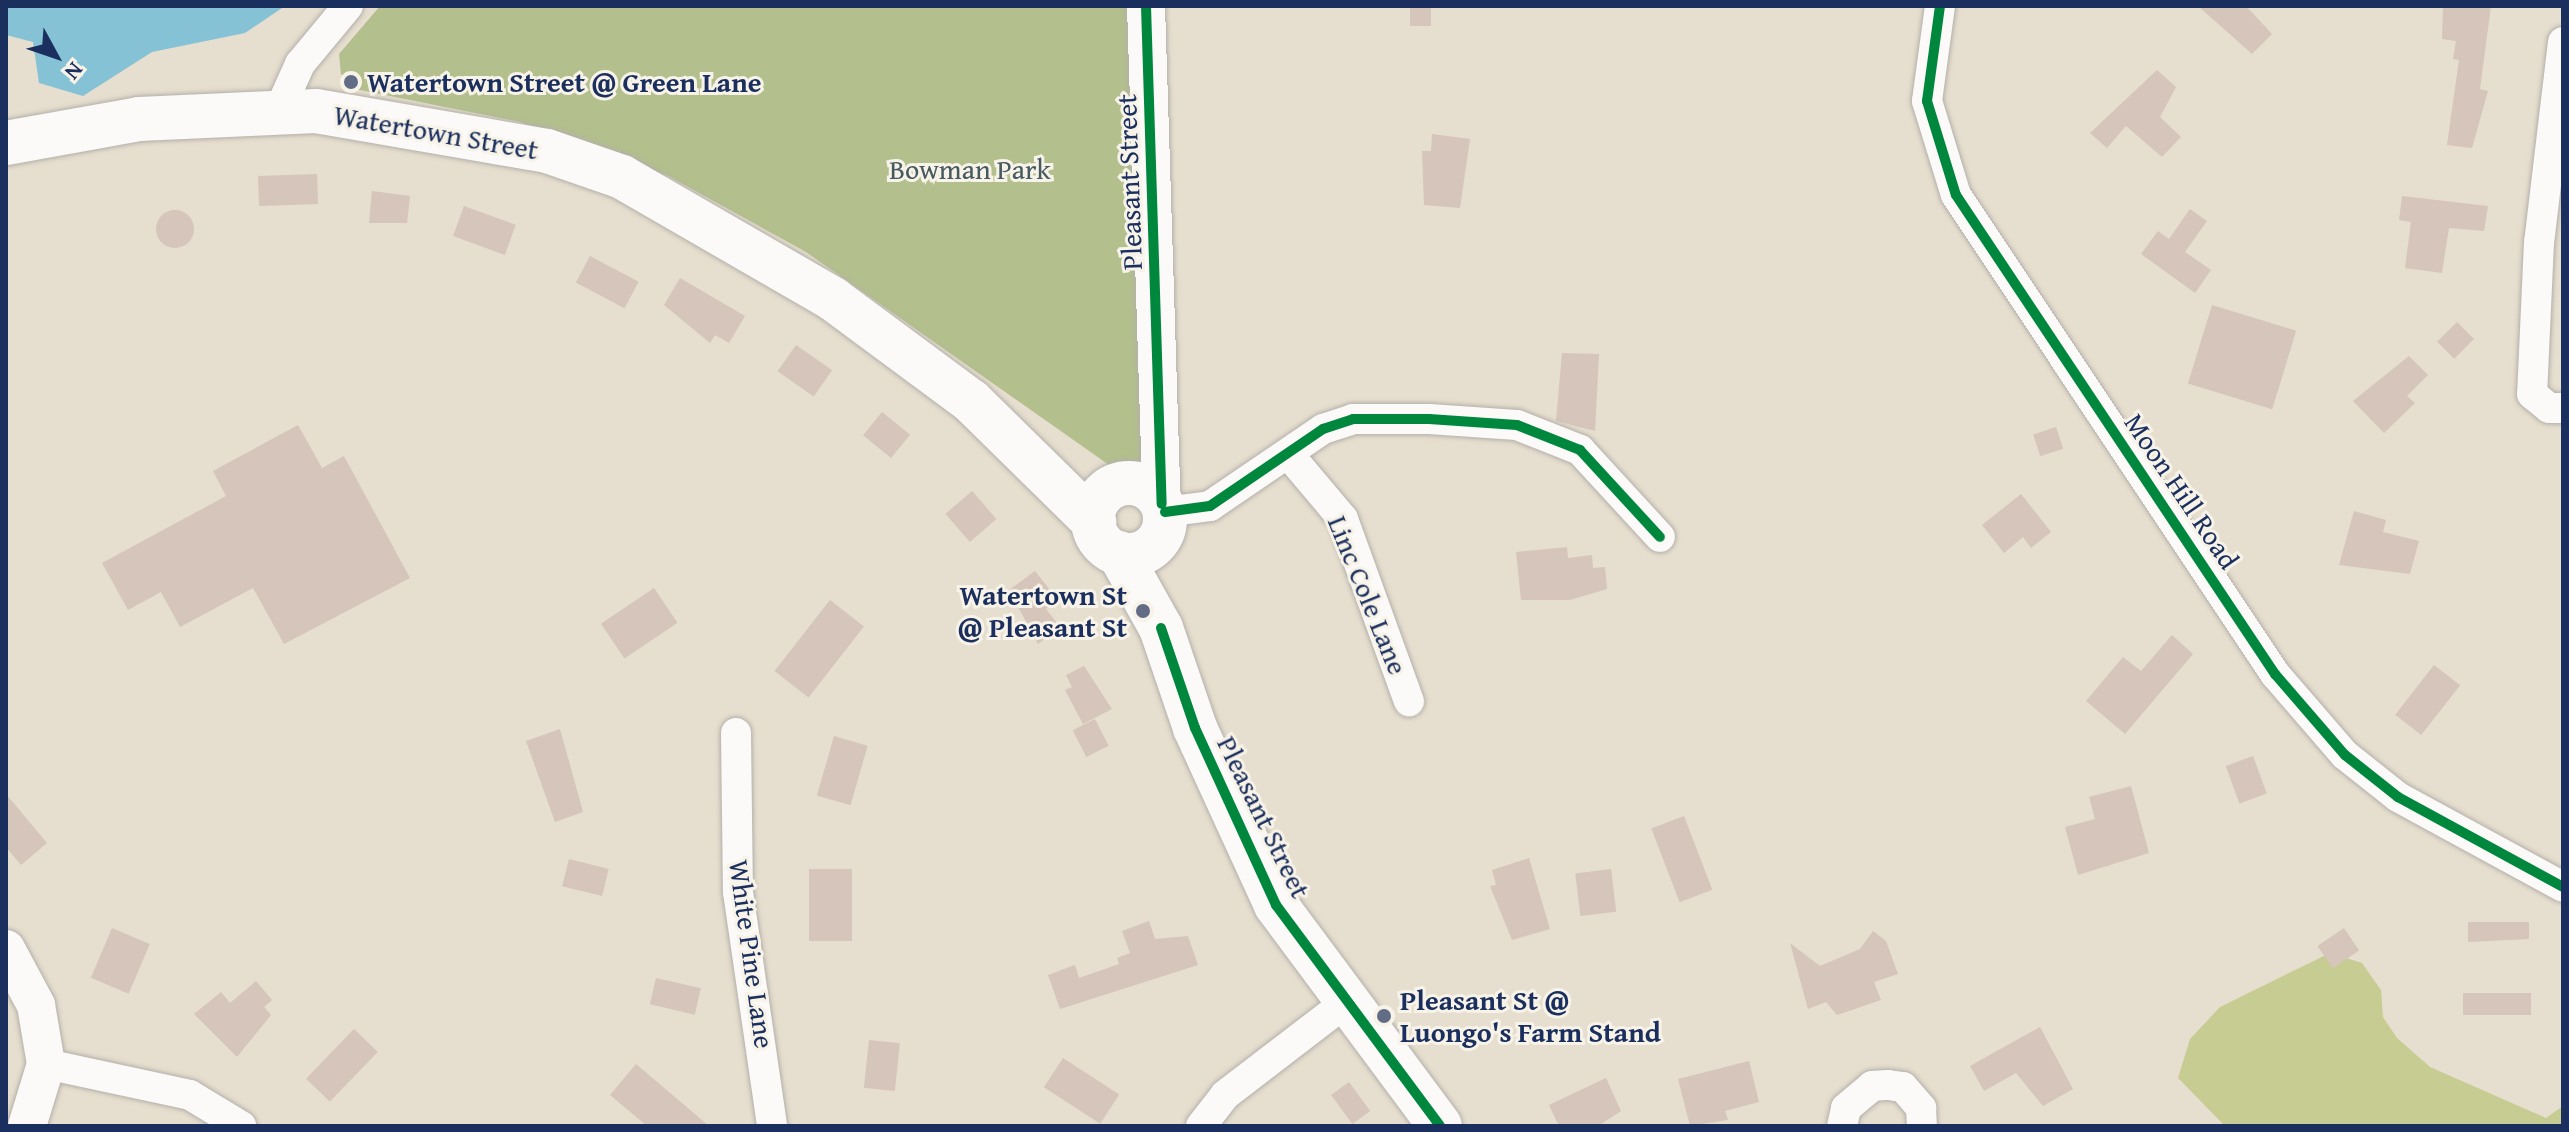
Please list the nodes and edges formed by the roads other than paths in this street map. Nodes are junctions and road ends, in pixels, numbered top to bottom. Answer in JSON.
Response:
{"nodes":[{"id":1,"x":348,"y":6,"type":"edge"},
{"id":2,"x":1146,"y":6,"type":"edge"},
{"id":3,"x":1940,"y":6,"type":"edge"},
{"id":4,"x":2563,"y":42,"type":"edge"},
{"id":5,"x":278,"y":113,"type":"junction"},
{"id":6,"x":6,"y":143,"type":"edge"},
{"id":7,"x":2563,"y":408,"type":"edge"},
{"id":8,"x":1290,"y":456,"type":"junction"},
{"id":9,"x":1139,"y":507,"type":"junction"},
{"id":10,"x":1660,"y":537,"type":"dead end"},
{"id":11,"x":1409,"y":701,"type":"dead end"},
{"id":12,"x":736,"y":733,"type":"dead end"},
{"id":13,"x":2563,"y":887,"type":"edge"},
{"id":14,"x":6,"y":949,"type":"edge"},
{"id":15,"x":1349,"y":1000,"type":"junction"},
{"id":16,"x":46,"y":1064,"type":"junction"},
{"id":17,"x":27,"y":1126,"type":"edge"},
{"id":18,"x":241,"y":1126,"type":"edge"},
{"id":19,"x":772,"y":1126,"type":"edge"},
{"id":20,"x":1201,"y":1126,"type":"edge"},
{"id":21,"x":1440,"y":1126,"type":"edge"},
{"id":22,"x":1842,"y":1126,"type":"edge"},
{"id":23,"x":1922,"y":1126,"type":"edge"}],
"edges":[{"from":1,"to":5,"type":"street"},
{"from":2,"to":9,"type":"street","name":"Pleasant Street"},
{"from":3,"to":13,"type":"street","name":"Moon Hill Road"},
{"from":4,"to":7,"type":"street"},
{"from":5,"to":6,"type":"main road","name":"Watertown Street"},
{"from":5,"to":9,"type":"main road","name":"Watertown Street"},
{"from":8,"to":9,"type":"street"},
{"from":8,"to":10,"type":"street"},
{"from":8,"to":11,"type":"street","name":"Linc Cole Lane"},
{"from":9,"to":15,"type":"main road","name":"Pleasant Street"},
{"from":12,"to":19,"type":"street","name":"White Pine Lane"},
{"from":14,"to":16,"type":"street"},
{"from":15,"to":20,"type":"street"},
{"from":15,"to":21,"type":"main road","name":"Pleasant Street"},
{"from":16,"to":17,"type":"street"},
{"from":16,"to":18,"type":"street"},
{"from":22,"to":23,"type":"street"}]}
